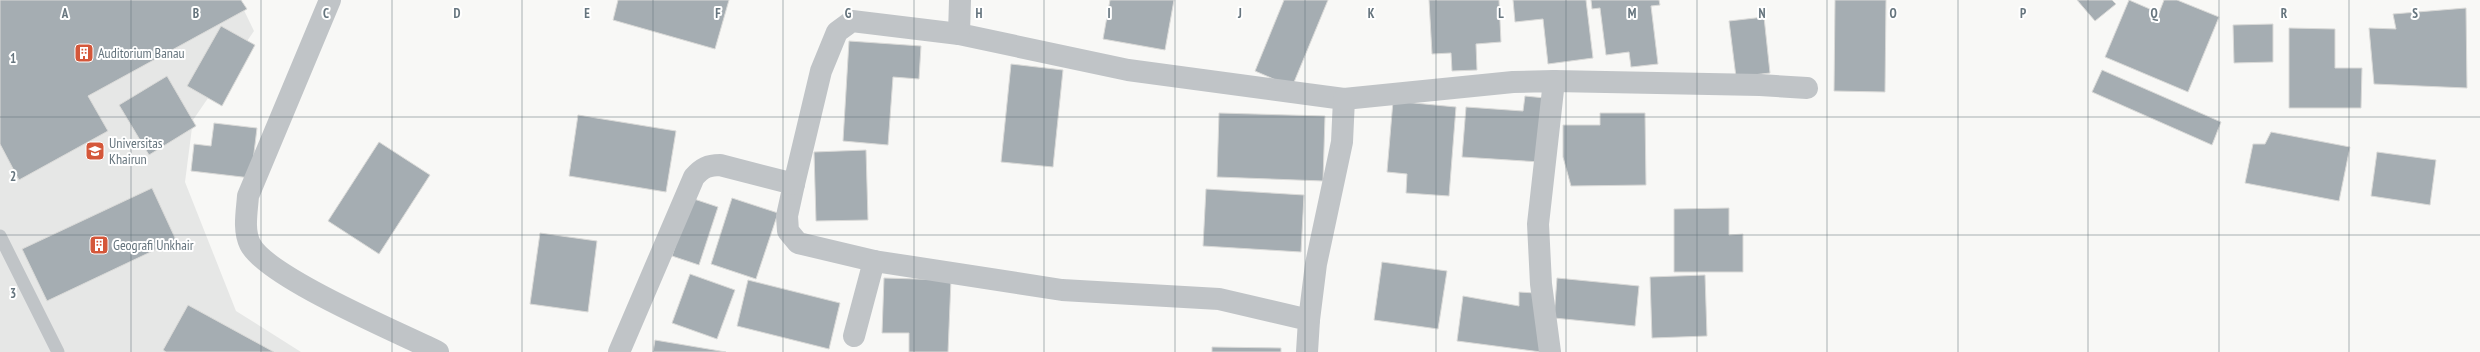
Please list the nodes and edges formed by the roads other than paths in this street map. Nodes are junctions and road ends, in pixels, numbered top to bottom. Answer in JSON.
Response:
{"nodes":[{"id":1,"x":330,"y":0,"type":"edge"},
{"id":2,"x":960,"y":0,"type":"edge"},
{"id":3,"x":959,"y":34,"type":"junction"},
{"id":4,"x":1554,"y":81,"type":"junction"},
{"id":5,"x":1807,"y":88,"type":"dead end"},
{"id":6,"x":1344,"y":99,"type":"junction"},
{"id":7,"x":794,"y":184,"type":"junction"},
{"id":8,"x":0,"y":236,"type":"edge"},
{"id":9,"x":874,"y":261,"type":"junction"},
{"id":10,"x":1309,"y":320,"type":"junction"},
{"id":11,"x":854,"y":336,"type":"dead end"},
{"id":12,"x":58,"y":352,"type":"edge"},
{"id":13,"x":438,"y":352,"type":"edge"},
{"id":14,"x":618,"y":352,"type":"edge"},
{"id":15,"x":1307,"y":352,"type":"edge"},
{"id":16,"x":1550,"y":352,"type":"edge"}],
"edges":[{"from":1,"to":13,"type":"street"},
{"from":2,"to":3,"type":"street"},
{"from":3,"to":6,"type":"street"},
{"from":3,"to":7,"type":"street"},
{"from":4,"to":5,"type":"street"},
{"from":4,"to":6,"type":"street"},
{"from":4,"to":16,"type":"street"},
{"from":6,"to":10,"type":"street"},
{"from":7,"to":9,"type":"street"},
{"from":7,"to":14,"type":"street"},
{"from":8,"to":12,"type":"lane"},
{"from":9,"to":10,"type":"street"},
{"from":9,"to":11,"type":"street"},
{"from":10,"to":15,"type":"street"}]}
